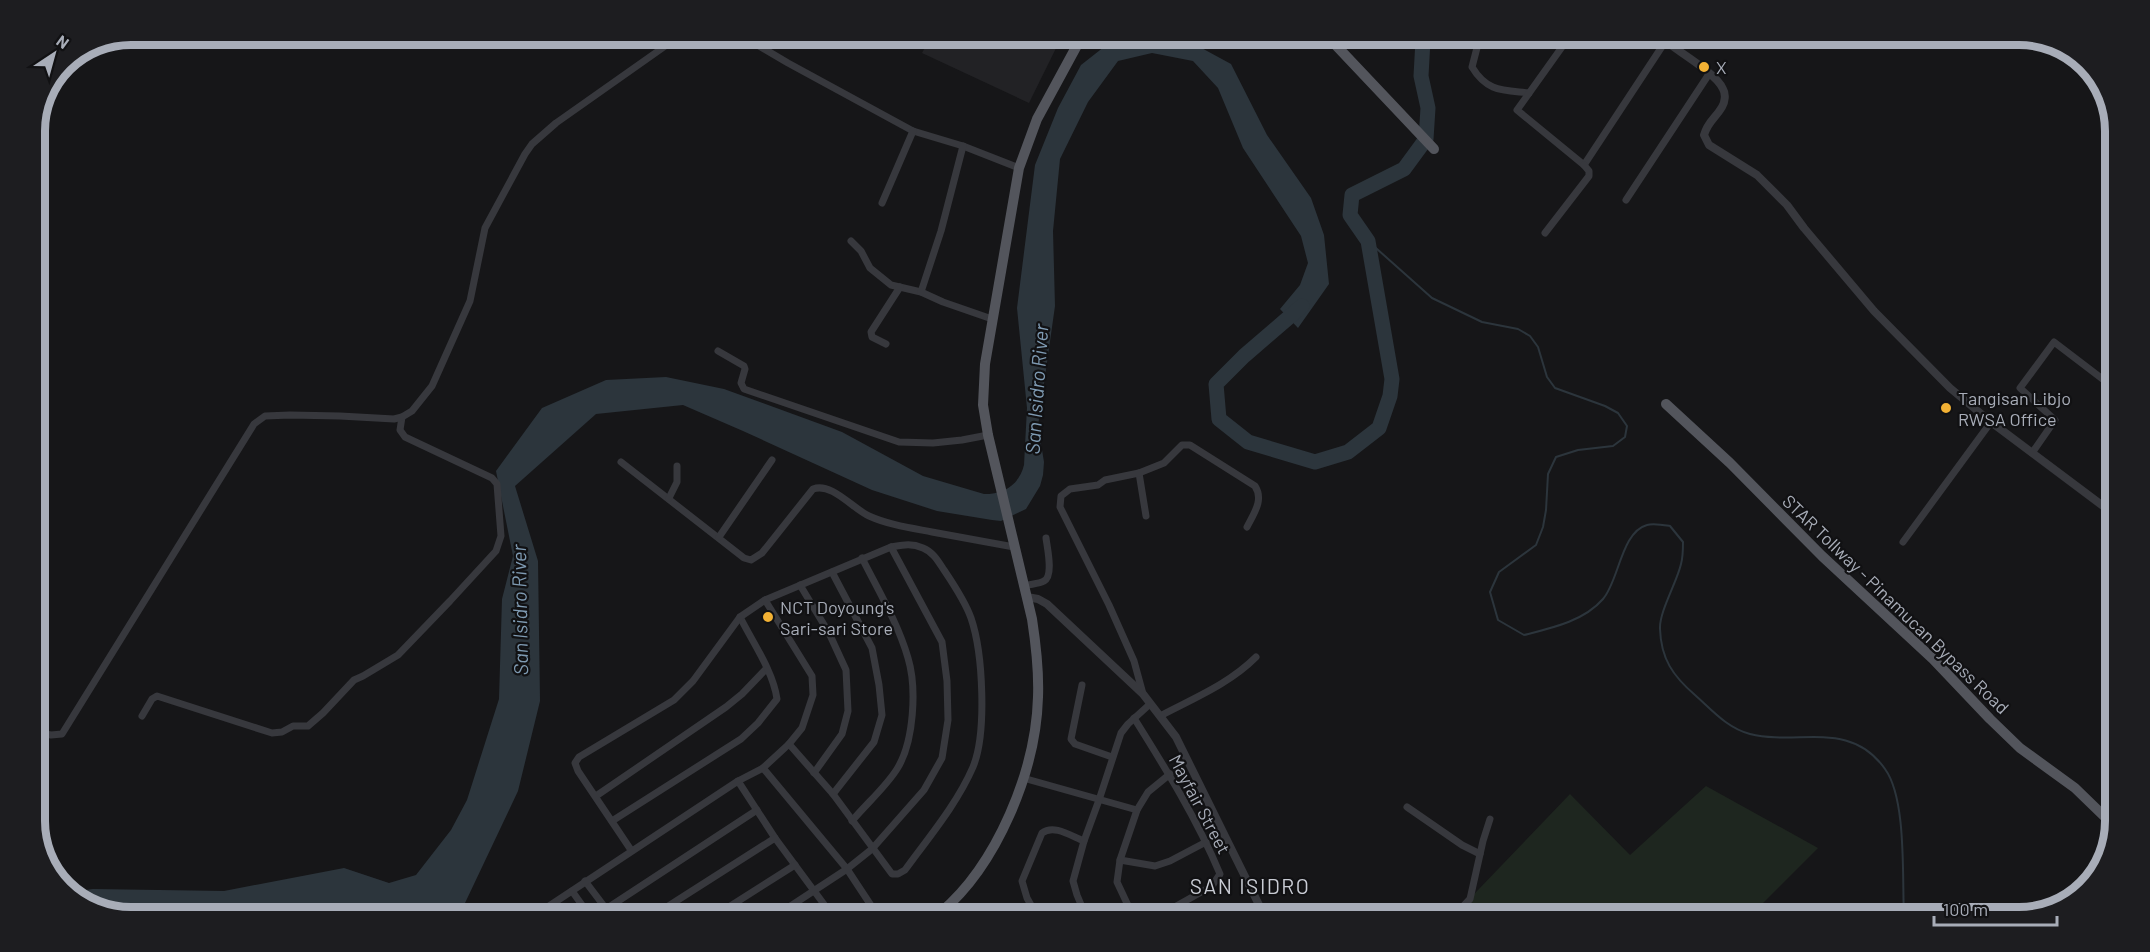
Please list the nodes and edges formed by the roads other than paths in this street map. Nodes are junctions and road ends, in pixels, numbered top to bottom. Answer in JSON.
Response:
{"nodes":[{"id":1,"x":667,"y":45,"type":"edge"},
{"id":2,"x":758,"y":45,"type":"edge"},
{"id":3,"x":1077,"y":45,"type":"edge"},
{"id":4,"x":1336,"y":45,"type":"edge"},
{"id":5,"x":1478,"y":45,"type":"edge"},
{"id":6,"x":1563,"y":45,"type":"edge"},
{"id":7,"x":1661,"y":45,"type":"edge"},
{"id":8,"x":1669,"y":45,"type":"edge"},
{"id":9,"x":1709,"y":74,"type":"junction"},
{"id":10,"x":1529,"y":93,"type":"junction"},
{"id":11,"x":913,"y":131,"type":"junction"},
{"id":12,"x":963,"y":146,"type":"junction"},
{"id":13,"x":1434,"y":149,"type":"dead end"},
{"id":14,"x":1584,"y":165,"type":"junction"},
{"id":15,"x":1019,"y":168,"type":"junction"},
{"id":16,"x":1626,"y":200,"type":"dead end"},
{"id":17,"x":882,"y":202,"type":"dead end"},
{"id":18,"x":1545,"y":233,"type":"dead end"},
{"id":19,"x":851,"y":241,"type":"dead end"},
{"id":20,"x":900,"y":287,"type":"junction"},
{"id":21,"x":921,"y":292,"type":"junction"},
{"id":22,"x":992,"y":319,"type":"junction"},
{"id":23,"x":886,"y":344,"type":"dead end"},
{"id":24,"x":718,"y":351,"type":"dead end"},
{"id":25,"x":2105,"y":381,"type":"edge"},
{"id":26,"x":1666,"y":404,"type":"dead end"},
{"id":27,"x":402,"y":417,"type":"junction"},
{"id":28,"x":1991,"y":422,"type":"junction"},
{"id":29,"x":988,"y":435,"type":"junction"},
{"id":30,"x":2032,"y":453,"type":"junction"},
{"id":31,"x":772,"y":460,"type":"dead end"},
{"id":32,"x":621,"y":462,"type":"dead end"},
{"id":33,"x":676,"y":466,"type":"dead end"},
{"id":34,"x":1139,"y":473,"type":"junction"},
{"id":35,"x":669,"y":498,"type":"junction"},
{"id":36,"x":2105,"y":508,"type":"edge"},
{"id":37,"x":1146,"y":516,"type":"dead end"},
{"id":38,"x":1247,"y":527,"type":"dead end"},
{"id":39,"x":718,"y":537,"type":"junction"},
{"id":40,"x":1046,"y":538,"type":"dead end"},
{"id":41,"x":1903,"y":542,"type":"dead end"},
{"id":42,"x":891,"y":547,"type":"junction"},
{"id":43,"x":1014,"y":547,"type":"junction"},
{"id":44,"x":862,"y":558,"type":"junction"},
{"id":45,"x":832,"y":572,"type":"junction"},
{"id":46,"x":800,"y":585,"type":"junction"},
{"id":47,"x":1025,"y":591,"type":"junction"},
{"id":48,"x":765,"y":600,"type":"junction"},
{"id":49,"x":740,"y":617,"type":"junction"},
{"id":50,"x":1256,"y":657,"type":"dead end"},
{"id":51,"x":766,"y":669,"type":"junction"},
{"id":52,"x":1082,"y":685,"type":"dead end"},
{"id":53,"x":1143,"y":694,"type":"junction"},
{"id":54,"x":1150,"y":704,"type":"junction"},
{"id":55,"x":142,"y":716,"type":"dead end"},
{"id":56,"x":1160,"y":716,"type":"junction"},
{"id":57,"x":1134,"y":718,"type":"junction"},
{"id":58,"x":45,"y":734,"type":"edge"},
{"id":59,"x":789,"y":744,"type":"junction"},
{"id":60,"x":1112,"y":757,"type":"junction"},
{"id":61,"x":764,"y":768,"type":"junction"},
{"id":62,"x":814,"y":773,"type":"junction"},
{"id":63,"x":1170,"y":774,"type":"junction"},
{"id":64,"x":1023,"y":778,"type":"junction"},
{"id":65,"x":738,"y":781,"type":"junction"},
{"id":66,"x":833,"y":794,"type":"junction"},
{"id":67,"x":596,"y":796,"type":"junction"},
{"id":68,"x":1099,"y":800,"type":"junction"},
{"id":69,"x":1407,"y":807,"type":"dead end"},
{"id":70,"x":757,"y":810,"type":"junction"},
{"id":71,"x":1137,"y":810,"type":"junction"},
{"id":72,"x":2105,"y":817,"type":"edge"},
{"id":73,"x":1490,"y":819,"type":"dead end"},
{"id":74,"x":612,"y":821,"type":"junction"},
{"id":75,"x":852,"y":821,"type":"junction"},
{"id":76,"x":775,"y":838,"type":"junction"},
{"id":77,"x":1084,"y":841,"type":"junction"},
{"id":78,"x":1206,"y":842,"type":"junction"},
{"id":79,"x":872,"y":849,"type":"junction"},
{"id":80,"x":632,"y":850,"type":"junction"},
{"id":81,"x":1480,"y":854,"type":"junction"},
{"id":82,"x":1120,"y":860,"type":"junction"},
{"id":83,"x":795,"y":866,"type":"junction"},
{"id":84,"x":847,"y":869,"type":"junction"},
{"id":85,"x":585,"y":881,"type":"junction"},
{"id":86,"x":572,"y":891,"type":"junction"},
{"id":87,"x":813,"y":891,"type":"junction"},
{"id":88,"x":548,"y":907,"type":"edge"},
{"id":89,"x":583,"y":907,"type":"edge"},
{"id":90,"x":605,"y":907,"type":"edge"},
{"id":91,"x":612,"y":907,"type":"edge"},
{"id":92,"x":667,"y":907,"type":"edge"},
{"id":93,"x":729,"y":907,"type":"edge"},
{"id":94,"x":789,"y":907,"type":"edge"},
{"id":95,"x":826,"y":907,"type":"edge"},
{"id":96,"x":872,"y":907,"type":"edge"},
{"id":97,"x":946,"y":907,"type":"edge"},
{"id":98,"x":1032,"y":907,"type":"edge"},
{"id":99,"x":1082,"y":907,"type":"edge"},
{"id":100,"x":1129,"y":907,"type":"edge"},
{"id":101,"x":1174,"y":907,"type":"edge"},
{"id":102,"x":1260,"y":907,"type":"edge"},
{"id":103,"x":1462,"y":907,"type":"edge"}],
"edges":[{"from":1,"to":27,"type":"street"},
{"from":2,"to":11,"type":"street"},
{"from":3,"to":15,"type":"main road"},
{"from":4,"to":13,"type":"main road"},
{"from":5,"to":10,"type":"street"},
{"from":6,"to":10,"type":"street"},
{"from":7,"to":14,"type":"street"},
{"from":8,"to":9,"type":"street"},
{"from":9,"to":16,"type":"street"},
{"from":9,"to":28,"type":"street"},
{"from":10,"to":14,"type":"street"},
{"from":11,"to":12,"type":"street"},
{"from":11,"to":17,"type":"street"},
{"from":12,"to":15,"type":"street"},
{"from":12,"to":21,"type":"street"},
{"from":14,"to":18,"type":"street"},
{"from":15,"to":22,"type":"main road"},
{"from":19,"to":20,"type":"street"},
{"from":20,"to":21,"type":"street"},
{"from":20,"to":23,"type":"street"},
{"from":21,"to":22,"type":"street"},
{"from":22,"to":29,"type":"main road"},
{"from":24,"to":29,"type":"street"},
{"from":25,"to":30,"type":"street"},
{"from":26,"to":72,"type":"main road","name":"STAR Tollway - Pinamucan Bypass Road"},
{"from":27,"to":55,"type":"street"},
{"from":27,"to":58,"type":"street"},
{"from":28,"to":30,"type":"street"},
{"from":28,"to":41,"type":"street"},
{"from":29,"to":43,"type":"main road"},
{"from":30,"to":36,"type":"street"},
{"from":31,"to":39,"type":"street"},
{"from":32,"to":35,"type":"street"},
{"from":33,"to":35,"type":"street"},
{"from":34,"to":37,"type":"street"},
{"from":34,"to":38,"type":"street"},
{"from":34,"to":53,"type":"street"},
{"from":35,"to":39,"type":"street"},
{"from":39,"to":43,"type":"street"},
{"from":40,"to":47,"type":"street"},
{"from":42,"to":44,"type":"street"},
{"from":42,"to":79,"type":"street"},
{"from":42,"to":79,"type":"street"},
{"from":43,"to":47,"type":"main road"},
{"from":44,"to":45,"type":"street"},
{"from":44,"to":75,"type":"street"},
{"from":45,"to":46,"type":"street"},
{"from":45,"to":66,"type":"street"},
{"from":46,"to":48,"type":"street"},
{"from":46,"to":62,"type":"street"},
{"from":47,"to":53,"type":"street"},
{"from":47,"to":64,"type":"main road"},
{"from":48,"to":49,"type":"street"},
{"from":48,"to":59,"type":"street"},
{"from":49,"to":51,"type":"street"},
{"from":49,"to":67,"type":"street"},
{"from":50,"to":56,"type":"street"},
{"from":51,"to":67,"type":"street"},
{"from":51,"to":74,"type":"street"},
{"from":52,"to":60,"type":"street"},
{"from":53,"to":54,"type":"street"},
{"from":54,"to":56,"type":"street"},
{"from":54,"to":57,"type":"street"},
{"from":56,"to":102,"type":"street"},
{"from":57,"to":60,"type":"street"},
{"from":57,"to":63,"type":"street","name":"Mayfair Street"},
{"from":59,"to":61,"type":"street"},
{"from":59,"to":62,"type":"street"},
{"from":60,"to":68,"type":"street"},
{"from":61,"to":65,"type":"street"},
{"from":61,"to":84,"type":"street"},
{"from":62,"to":66,"type":"street"},
{"from":63,"to":71,"type":"street"},
{"from":63,"to":78,"type":"street","name":"Mayfair Street"},
{"from":64,"to":68,"type":"street"},
{"from":64,"to":97,"type":"main road"},
{"from":65,"to":70,"type":"street"},
{"from":65,"to":80,"type":"street"},
{"from":66,"to":75,"type":"street"},
{"from":67,"to":74,"type":"street"},
{"from":68,"to":71,"type":"street"},
{"from":68,"to":77,"type":"street"},
{"from":69,"to":81,"type":"street"},
{"from":70,"to":76,"type":"street"},
{"from":70,"to":91,"type":"street"},
{"from":71,"to":82,"type":"street"},
{"from":73,"to":81,"type":"street"},
{"from":74,"to":80,"type":"street"},
{"from":75,"to":79,"type":"street"},
{"from":76,"to":83,"type":"street"},
{"from":76,"to":92,"type":"street"},
{"from":77,"to":98,"type":"street"},
{"from":77,"to":99,"type":"street"},
{"from":78,"to":82,"type":"street"},
{"from":78,"to":101,"type":"street","name":"Mayfair Street"},
{"from":79,"to":84,"type":"street"},
{"from":80,"to":85,"type":"street"},
{"from":81,"to":103,"type":"street"},
{"from":82,"to":100,"type":"street"},
{"from":83,"to":87,"type":"street"},
{"from":83,"to":93,"type":"street"},
{"from":84,"to":87,"type":"street"},
{"from":84,"to":96,"type":"street"},
{"from":85,"to":86,"type":"street"},
{"from":85,"to":90,"type":"street"},
{"from":86,"to":88,"type":"street"},
{"from":86,"to":89,"type":"street"},
{"from":87,"to":94,"type":"street"},
{"from":87,"to":95,"type":"street"}]}
